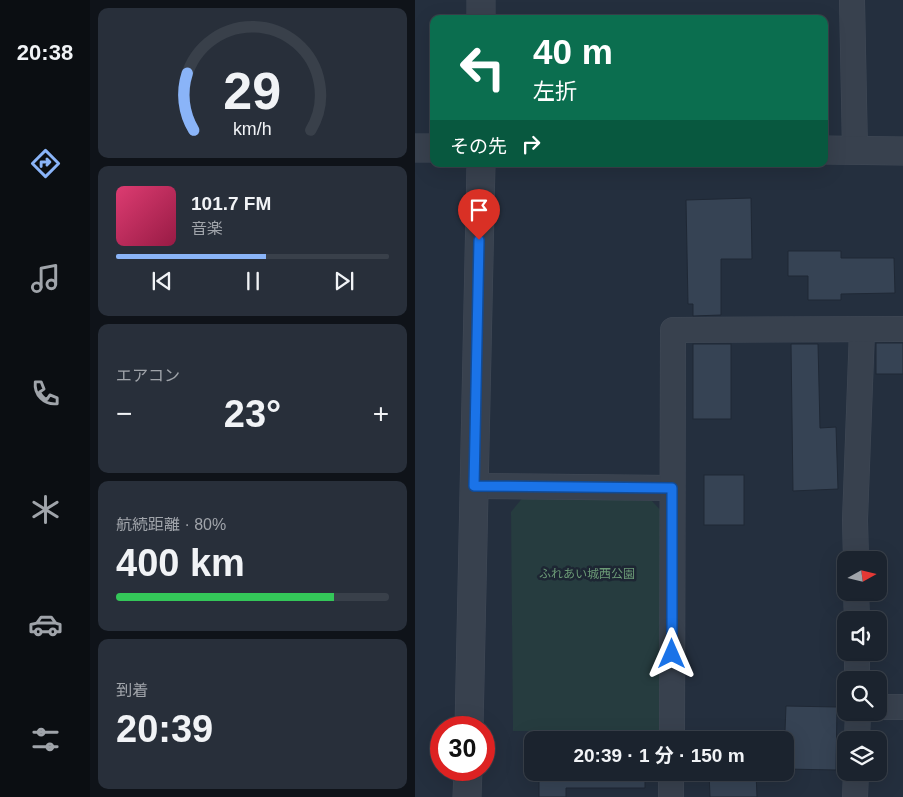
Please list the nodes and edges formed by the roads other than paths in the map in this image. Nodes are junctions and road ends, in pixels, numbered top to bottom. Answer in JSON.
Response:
{"nodes":[{"id":1,"x":481,"y":0,"type":"edge"},
{"id":2,"x":852,"y":0,"type":"edge"},
{"id":3,"x":481,"y":15,"type":"edge"},
{"id":4,"x":415,"y":148,"type":"edge"},
{"id":5,"x":430,"y":148,"type":"edge"},
{"id":6,"x":828,"y":150,"type":"edge"},
{"id":7,"x":855,"y":150,"type":"junction"},
{"id":8,"x":903,"y":150,"type":"edge"},
{"id":9,"x":481,"y":167,"type":"edge"},
{"id":10,"x":903,"y":328,"type":"edge"},
{"id":11,"x":861,"y":330,"type":"junction"},
{"id":12,"x":474,"y":486,"type":"junction"},
{"id":13,"x":672,"y":488,"type":"junction"},
{"id":14,"x":856,"y":551,"type":"edge"},
{"id":15,"x":887,"y":707,"type":"edge"},
{"id":16,"x":903,"y":707,"type":"edge"},
{"id":17,"x":469,"y":716,"type":"edge"},
{"id":18,"x":671,"y":731,"type":"edge"},
{"id":19,"x":468,"y":781,"type":"edge"},
{"id":20,"x":671,"y":781,"type":"edge"},
{"id":21,"x":856,"y":781,"type":"edge"},
{"id":22,"x":467,"y":797,"type":"edge"},
{"id":23,"x":671,"y":797,"type":"edge"},
{"id":24,"x":855,"y":797,"type":"edge"}],
"edges":[{"from":1,"to":3,"type":"street"},
{"from":2,"to":7,"type":"street"},
{"from":4,"to":5,"type":"street"},
{"from":6,"to":7,"type":"street"},
{"from":7,"to":8,"type":"street"},
{"from":9,"to":12,"type":"street"},
{"from":10,"to":11,"type":"street"},
{"from":11,"to":13,"type":"street"},
{"from":11,"to":14,"type":"street"},
{"from":12,"to":13,"type":"street"},
{"from":12,"to":17,"type":"street"},
{"from":13,"to":18,"type":"street"},
{"from":15,"to":16,"type":"street"},
{"from":19,"to":22,"type":"street"},
{"from":20,"to":23,"type":"street"},
{"from":21,"to":24,"type":"street"}]}
